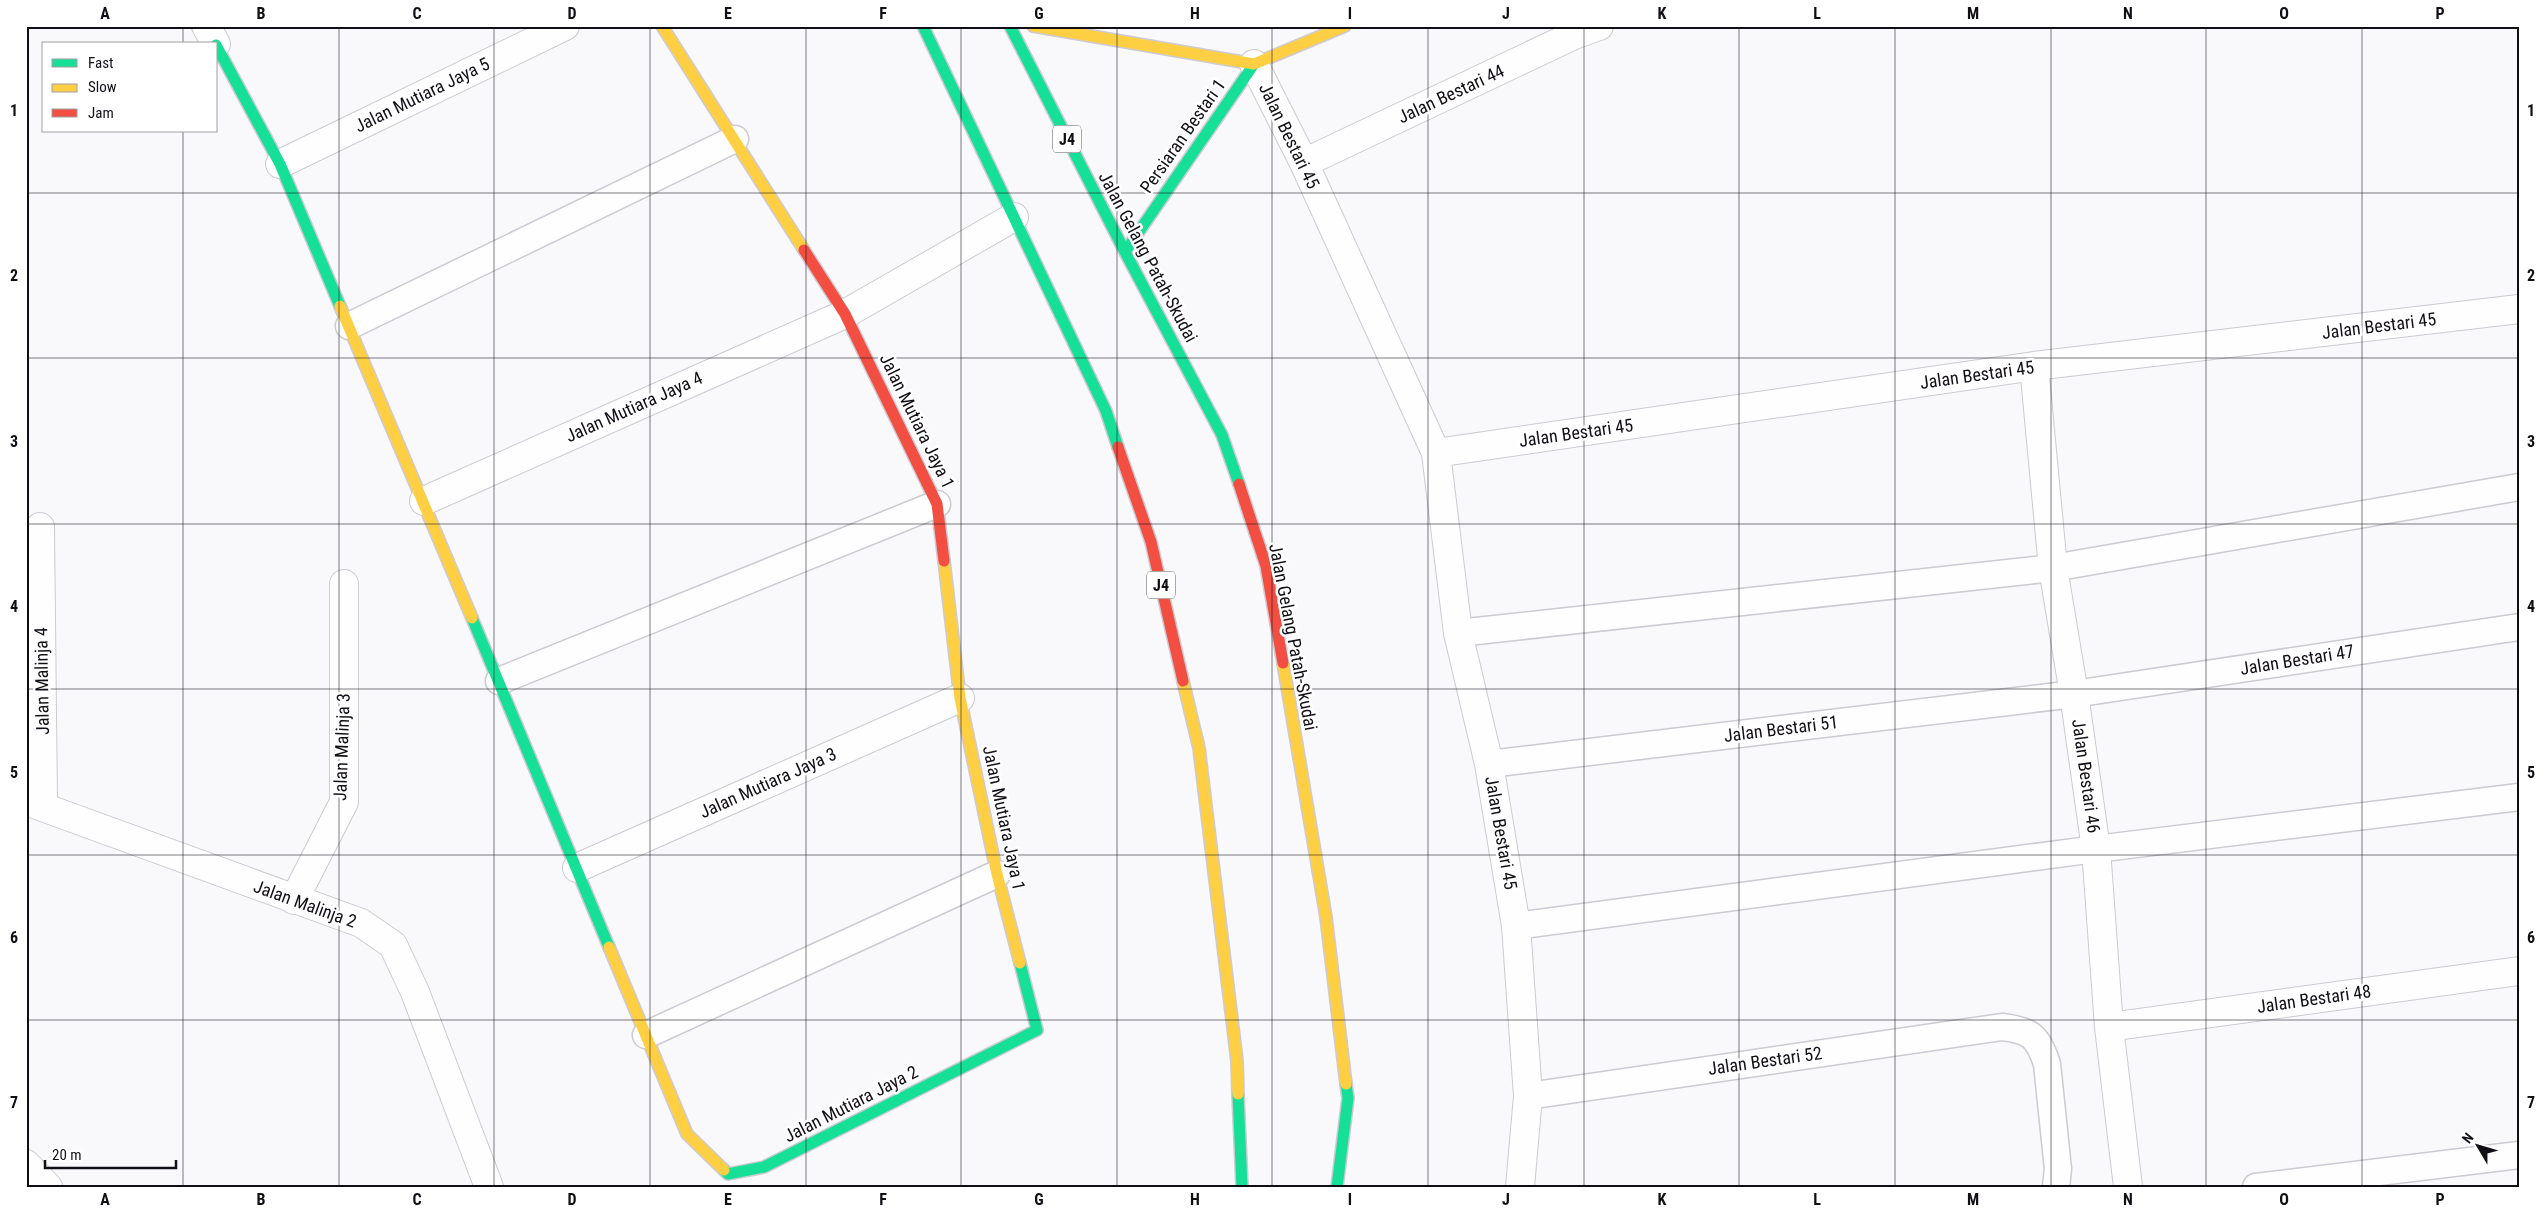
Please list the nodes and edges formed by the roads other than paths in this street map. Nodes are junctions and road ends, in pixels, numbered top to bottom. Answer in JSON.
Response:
{"nodes":[{"id":1,"x":206,"y":26,"type":"edge"},
{"id":2,"x":564,"y":26,"type":"edge"},
{"id":3,"x":662,"y":26,"type":"edge"},
{"id":4,"x":923,"y":26,"type":"edge"},
{"id":5,"x":1010,"y":26,"type":"edge"},
{"id":6,"x":1033,"y":26,"type":"edge"},
{"id":7,"x":1345,"y":26,"type":"edge"},
{"id":8,"x":1600,"y":26,"type":"edge"},
{"id":9,"x":215,"y":42,"type":"edge"},
{"id":10,"x":218,"y":48,"type":"edge"},
{"id":11,"x":1254,"y":64,"type":"junction"},
{"id":12,"x":735,"y":139,"type":"junction"},
{"id":13,"x":1304,"y":163,"type":"junction"},
{"id":14,"x":280,"y":164,"type":"junction"},
{"id":15,"x":1014,"y":217,"type":"junction"},
{"id":16,"x":1125,"y":252,"type":"junction"},
{"id":17,"x":2519,"y":309,"type":"edge"},
{"id":18,"x":845,"y":314,"type":"junction"},
{"id":19,"x":349,"y":326,"type":"junction"},
{"id":20,"x":2034,"y":366,"type":"junction"},
{"id":21,"x":1436,"y":453,"type":"junction"},
{"id":22,"x":2519,"y":487,"type":"edge"},
{"id":23,"x":424,"y":501,"type":"junction"},
{"id":24,"x":937,"y":504,"type":"junction"},
{"id":25,"x":40,"y":527,"type":"dead end"},
{"id":26,"x":2053,"y":568,"type":"junction"},
{"id":27,"x":344,"y":584,"type":"dead end"},
{"id":28,"x":2519,"y":627,"type":"edge"},
{"id":29,"x":1458,"y":633,"type":"junction"},
{"id":30,"x":499,"y":681,"type":"junction"},
{"id":31,"x":2074,"y":694,"type":"junction"},
{"id":32,"x":960,"y":698,"type":"junction"},
{"id":33,"x":1489,"y":764,"type":"junction"},
{"id":34,"x":2519,"y":797,"type":"edge"},
{"id":35,"x":35,"y":803,"type":"edge"},
{"id":36,"x":2096,"y":849,"type":"junction"},
{"id":37,"x":577,"y":868,"type":"junction"},
{"id":38,"x":997,"y":874,"type":"junction"},
{"id":39,"x":294,"y":900,"type":"junction"},
{"id":40,"x":1516,"y":926,"type":"junction"},
{"id":41,"x":2519,"y":971,"type":"edge"},
{"id":42,"x":2109,"y":1027,"type":"junction"},
{"id":43,"x":1037,"y":1030,"type":"joint"},
{"id":44,"x":646,"y":1035,"type":"junction"},
{"id":45,"x":1528,"y":1096,"type":"junction"},
{"id":46,"x":2519,"y":1155,"type":"edge"},
{"id":47,"x":26,"y":1164,"type":"edge"},
{"id":48,"x":48,"y":1187,"type":"edge"},
{"id":49,"x":489,"y":1187,"type":"edge"},
{"id":50,"x":1242,"y":1187,"type":"edge"},
{"id":51,"x":1337,"y":1187,"type":"edge"},
{"id":52,"x":1520,"y":1187,"type":"edge"},
{"id":53,"x":2056,"y":1187,"type":"edge"},
{"id":54,"x":2128,"y":1187,"type":"edge"},
{"id":55,"x":2256,"y":1187,"type":"edge"}],
"edges":[{"from":1,"to":9,"type":"street"},
{"from":2,"to":14,"type":"street","name":"Jalan Mutiara Jaya 5"},
{"from":3,"to":12,"type":"street","name":"Jalan Mutiara Jaya 1"},
{"from":4,"to":15,"type":"street","number":"J4"},
{"from":5,"to":16,"type":"street","name":"Jalan Gelang Patah-Skudai","number":"J4"},
{"from":6,"to":11,"type":"street","name":"Persiaran Bestari 1"},
{"from":7,"to":11,"type":"street"},
{"from":8,"to":13,"type":"street","name":"Jalan Bestari 44"},
{"from":10,"to":14,"type":"street"},
{"from":11,"to":13,"type":"street","name":"Jalan Bestari 45"},
{"from":11,"to":16,"type":"street","name":"Persiaran Bestari 1"},
{"from":12,"to":18,"type":"street","name":"Jalan Mutiara Jaya 1"},
{"from":12,"to":19,"type":"lane"},
{"from":13,"to":21,"type":"street","name":"Jalan Bestari 45"},
{"from":14,"to":19,"type":"street"},
{"from":15,"to":18,"type":"street","name":"Jalan Mutiara Jaya 4"},
{"from":15,"to":50,"type":"street","number":"J4"},
{"from":16,"to":51,"type":"street","name":"Jalan Gelang Patah-Skudai","number":"J4"},
{"from":17,"to":20,"type":"street","name":"Jalan Bestari 45"},
{"from":18,"to":23,"type":"street","name":"Jalan Mutiara Jaya 4"},
{"from":18,"to":24,"type":"street","name":"Jalan Mutiara Jaya 1"},
{"from":19,"to":23,"type":"street"},
{"from":20,"to":21,"type":"street","name":"Jalan Bestari 45"},
{"from":20,"to":26,"type":"street","name":"Jalan Bestari 46"},
{"from":21,"to":29,"type":"street","name":"Jalan Bestari 45"},
{"from":22,"to":26,"type":"lane"},
{"from":23,"to":30,"type":"street"},
{"from":24,"to":30,"type":"lane"},
{"from":24,"to":32,"type":"street","name":"Jalan Mutiara Jaya 1"},
{"from":25,"to":35,"type":"street","name":"Jalan Malinja 4"},
{"from":26,"to":29,"type":"lane"},
{"from":26,"to":31,"type":"street","name":"Jalan Bestari 46"},
{"from":27,"to":39,"type":"street","name":"Jalan Malinja 3"},
{"from":28,"to":31,"type":"lane","name":"Jalan Bestari 47"},
{"from":29,"to":33,"type":"street","name":"Jalan Bestari 45"},
{"from":30,"to":37,"type":"street"},
{"from":31,"to":33,"type":"lane","name":"Jalan Bestari 51"},
{"from":31,"to":36,"type":"street","name":"Jalan Bestari 46"},
{"from":32,"to":37,"type":"street","name":"Jalan Mutiara Jaya 3"},
{"from":32,"to":38,"type":"street","name":"Jalan Mutiara Jaya 1"},
{"from":33,"to":40,"type":"street","name":"Jalan Bestari 45"},
{"from":34,"to":36,"type":"lane"},
{"from":35,"to":39,"type":"street","name":"Jalan Malinja 2"},
{"from":36,"to":40,"type":"lane"},
{"from":36,"to":42,"type":"street","name":"Jalan Bestari 46"},
{"from":37,"to":44,"type":"street"},
{"from":38,"to":43,"type":"street","name":"Jalan Mutiara Jaya 1"},
{"from":38,"to":44,"type":"lane"},
{"from":39,"to":49,"type":"street","name":"Jalan Malinja 2"},
{"from":40,"to":45,"type":"street","name":"Jalan Bestari 45"},
{"from":41,"to":42,"type":"street","name":"Jalan Bestari 48"},
{"from":42,"to":54,"type":"street","name":"Jalan Bestari 46"},
{"from":43,"to":44,"type":"street","name":"Jalan Mutiara Jaya 2"},
{"from":45,"to":52,"type":"street","name":"Jalan Bestari 45"},
{"from":45,"to":53,"type":"lane","name":"Jalan Bestari 52"},
{"from":46,"to":55,"type":"lane"},
{"from":47,"to":48,"type":"street"}]}
